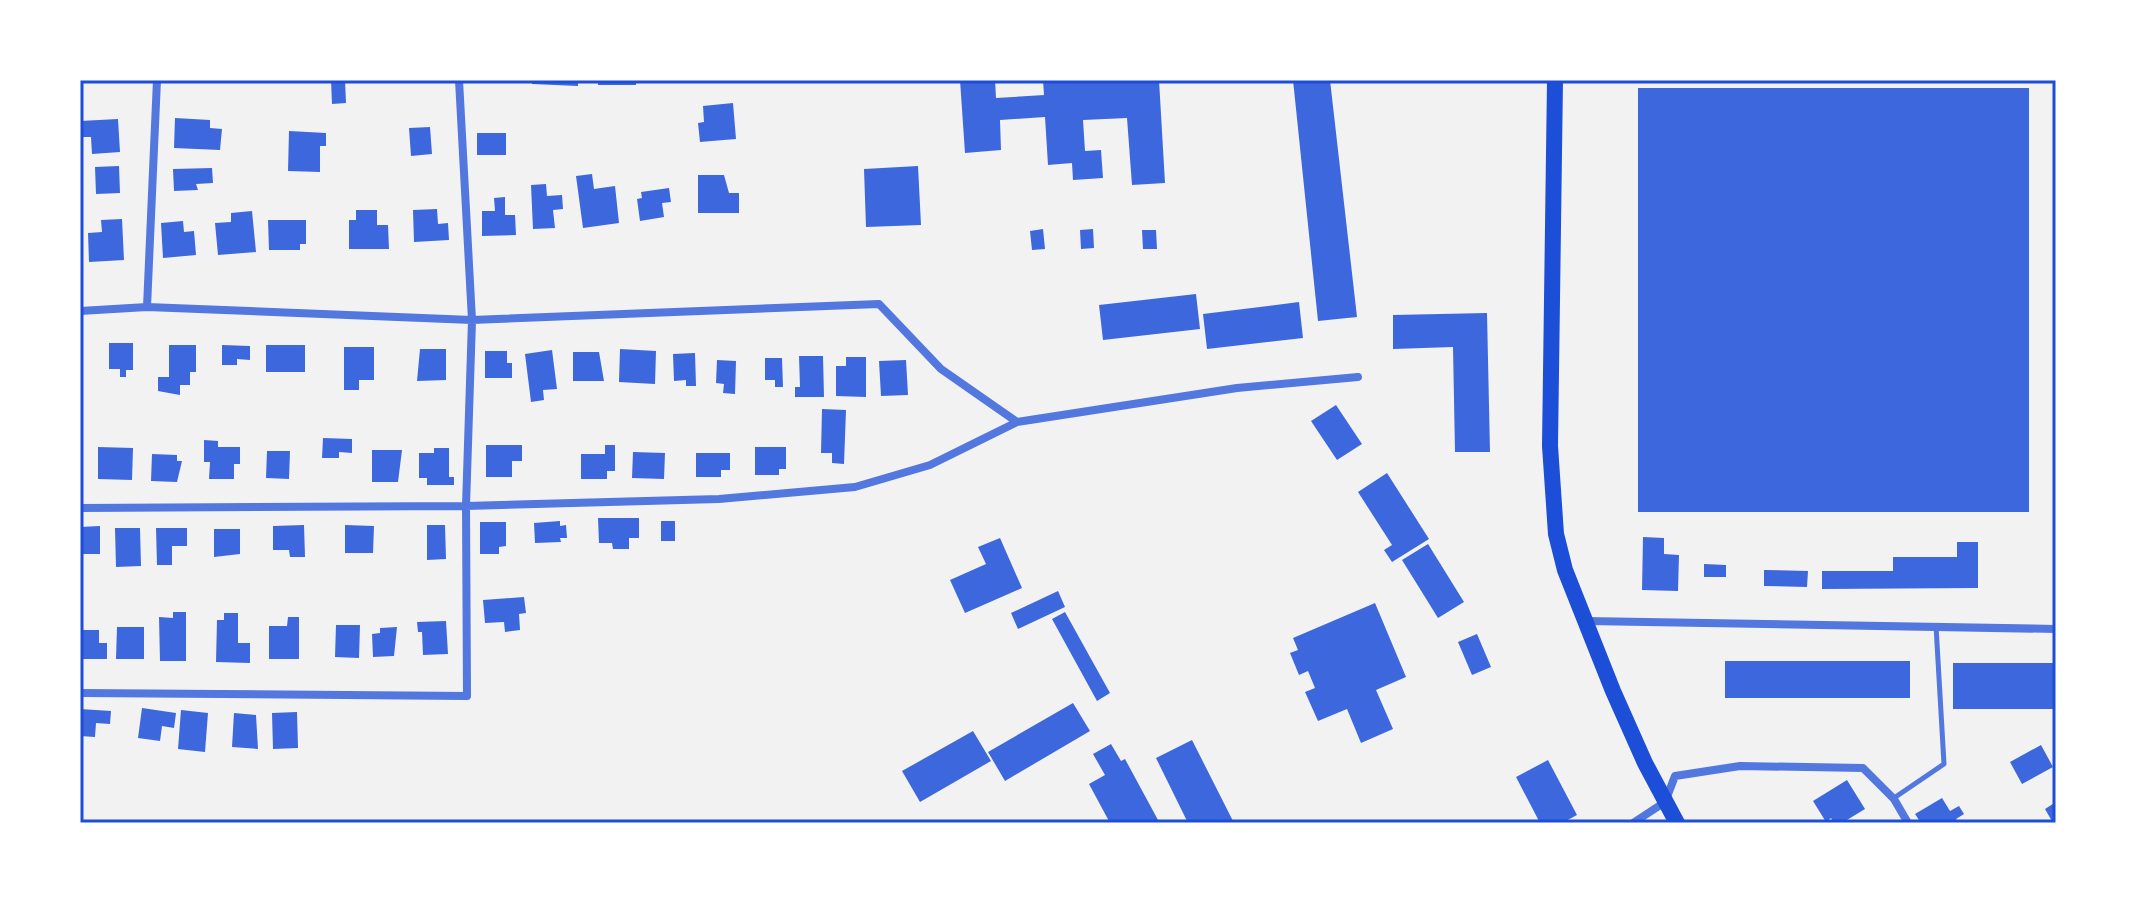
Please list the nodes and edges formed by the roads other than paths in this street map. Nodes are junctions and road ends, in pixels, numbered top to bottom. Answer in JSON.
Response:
{"nodes":[{"id":1,"x":157,"y":80,"type":"edge"},
{"id":2,"x":459,"y":80,"type":"edge"},
{"id":3,"x":1555,"y":80,"type":"edge"},
{"id":4,"x":147,"y":307,"type":"junction"},
{"id":5,"x":80,"y":311,"type":"edge"},
{"id":6,"x":472,"y":320,"type":"junction"},
{"id":7,"x":1358,"y":377,"type":"dead end"},
{"id":8,"x":1017,"y":422,"type":"junction"},
{"id":9,"x":466,"y":506,"type":"junction"},
{"id":10,"x":80,"y":508,"type":"edge"},
{"id":11,"x":1585,"y":621,"type":"junction"},
{"id":12,"x":1936,"y":626,"type":"junction"},
{"id":13,"x":2056,"y":629,"type":"edge"},
{"id":14,"x":80,"y":693,"type":"edge"},
{"id":15,"x":1894,"y":799,"type":"junction"},
{"id":16,"x":1665,"y":802,"type":"junction"},
{"id":17,"x":1633,"y":823,"type":"edge"},
{"id":18,"x":1677,"y":823,"type":"edge"},
{"id":19,"x":1908,"y":823,"type":"edge"}],
"edges":[{"from":1,"to":4,"type":"street"},
{"from":2,"to":6,"type":"street"},
{"from":3,"to":11,"type":"main road"},
{"from":4,"to":5,"type":"street"},
{"from":4,"to":6,"type":"street"},
{"from":6,"to":8,"type":"street"},
{"from":6,"to":9,"type":"street"},
{"from":7,"to":8,"type":"street"},
{"from":8,"to":9,"type":"street"},
{"from":9,"to":10,"type":"street"},
{"from":9,"to":14,"type":"street"},
{"from":11,"to":12,"type":"street"},
{"from":11,"to":16,"type":"main road"},
{"from":12,"to":13,"type":"street"},
{"from":12,"to":15,"type":"lane"},
{"from":15,"to":16,"type":"street"},
{"from":15,"to":19,"type":"street"},
{"from":16,"to":17,"type":"street"},
{"from":16,"to":18,"type":"main road"}]}
